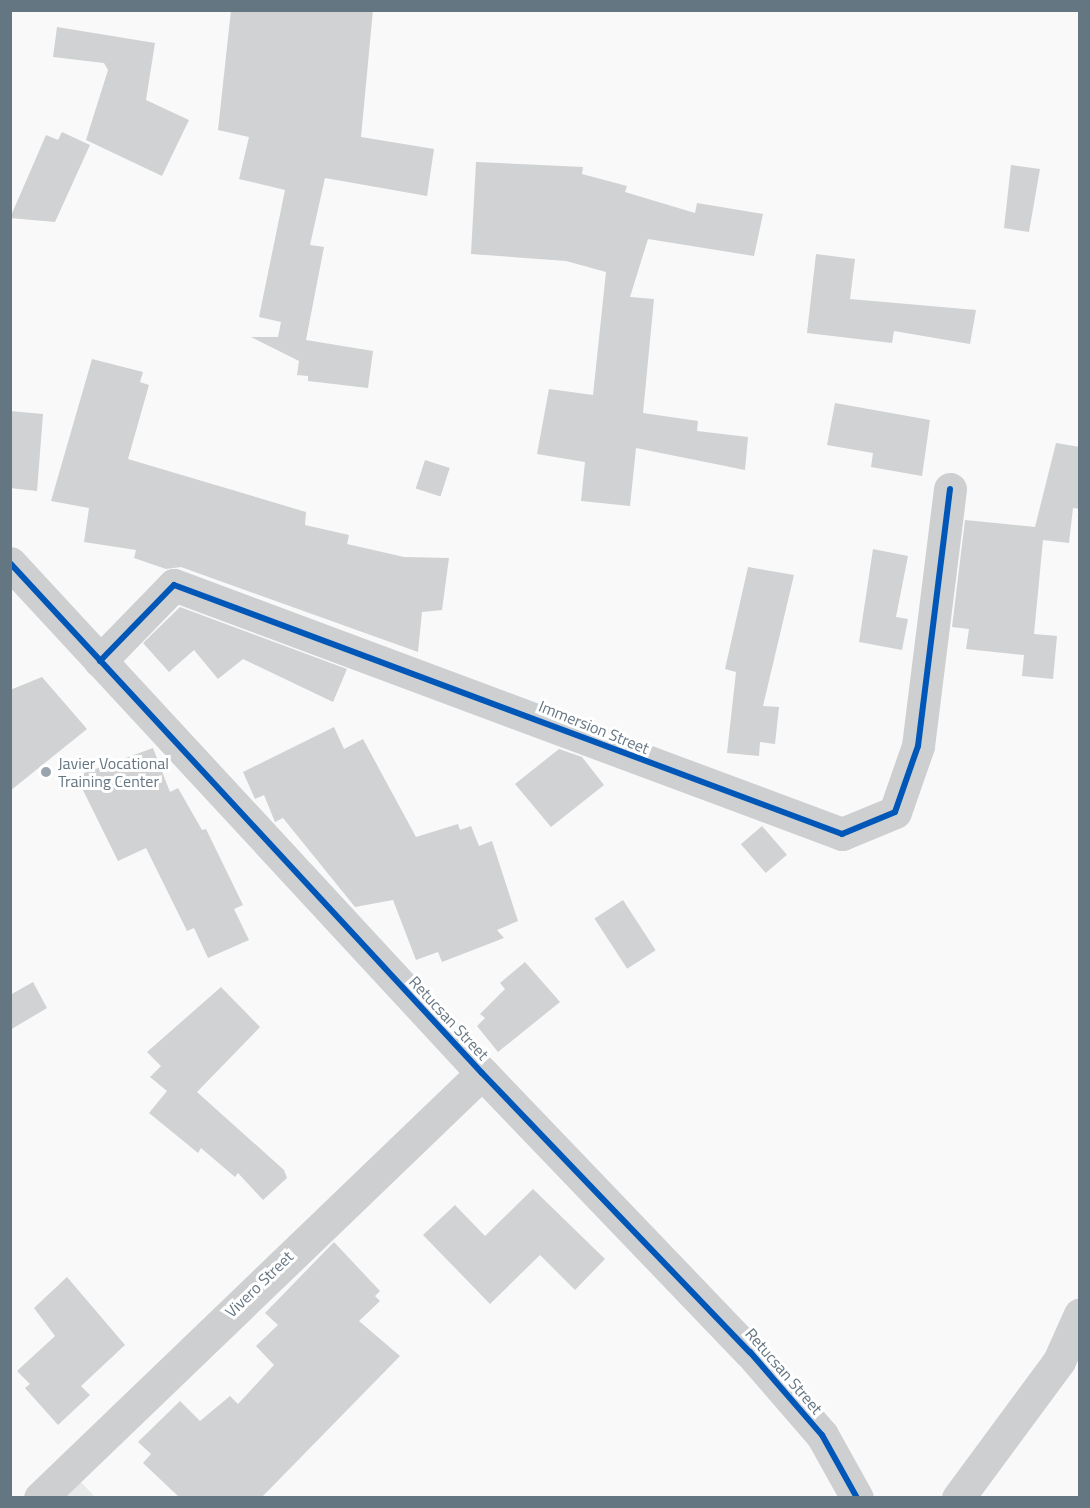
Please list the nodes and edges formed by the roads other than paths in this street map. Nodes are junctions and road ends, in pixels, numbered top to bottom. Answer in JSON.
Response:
{"nodes":[{"id":1,"x":951,"y":489,"type":"dead end"},
{"id":2,"x":10,"y":563,"type":"edge"},
{"id":3,"x":100,"y":661,"type":"junction"},
{"id":4,"x":482,"y":1074,"type":"junction"},
{"id":5,"x":1080,"y":1314,"type":"edge"},
{"id":6,"x":40,"y":1497,"type":"edge"},
{"id":7,"x":857,"y":1497,"type":"edge"},
{"id":8,"x":958,"y":1497,"type":"edge"}],
"edges":[{"from":1,"to":3,"type":"street","name":"Immersion Street"},
{"from":2,"to":3,"type":"street","name":"Retucsan Street"},
{"from":3,"to":4,"type":"street","name":"Retucsan Street"},
{"from":4,"to":6,"type":"street","name":"Vivero Street"},
{"from":4,"to":7,"type":"street","name":"Retucsan Street"},
{"from":5,"to":8,"type":"street"}]}
